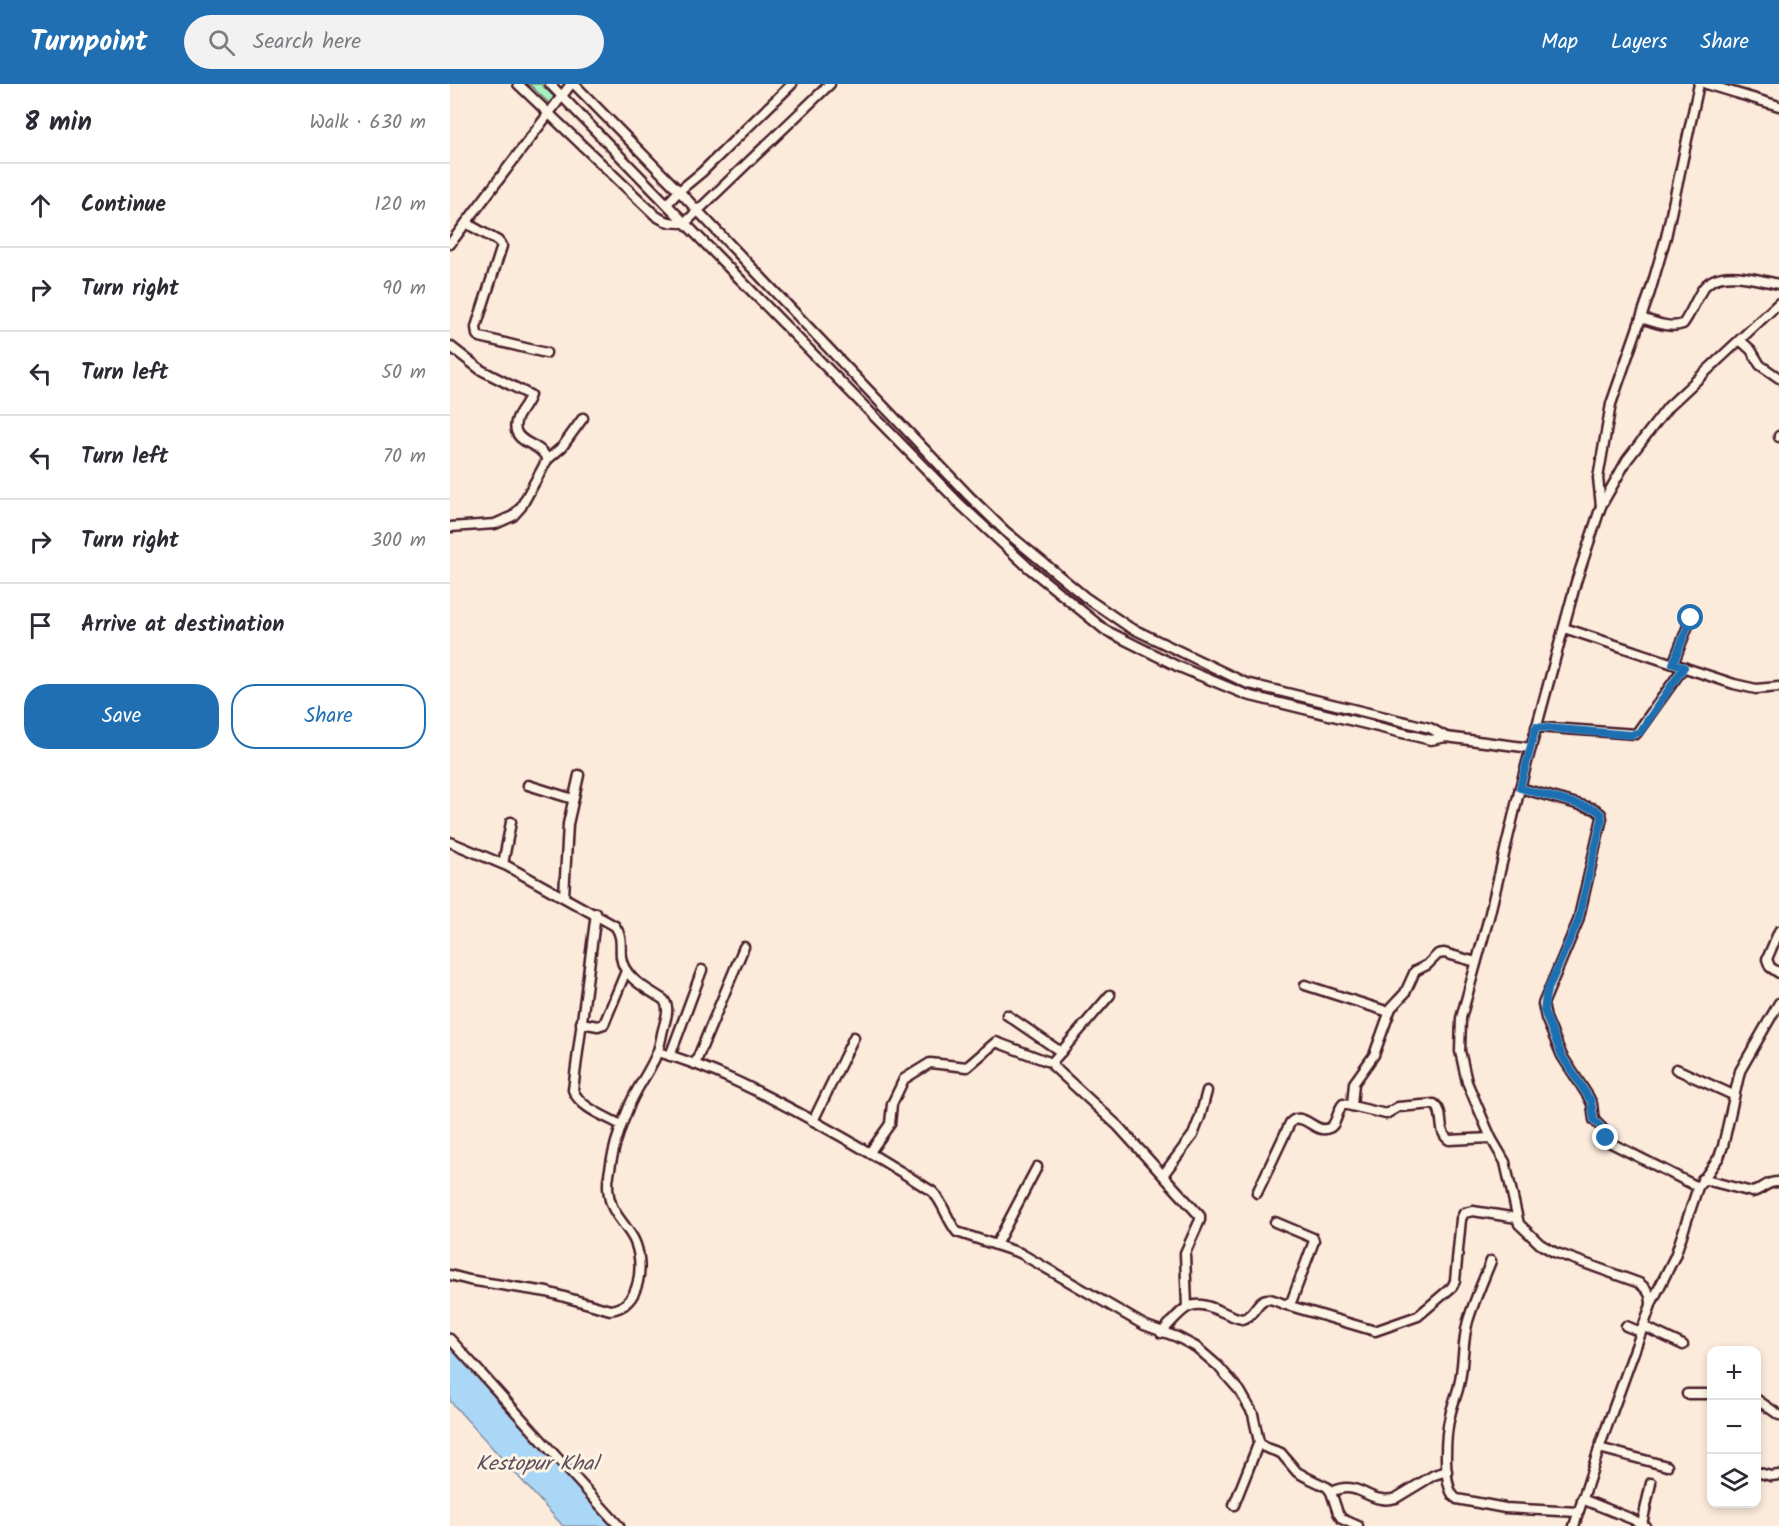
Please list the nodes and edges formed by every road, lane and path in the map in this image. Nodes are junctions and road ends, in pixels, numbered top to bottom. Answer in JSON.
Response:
{"nodes":[{"id":1,"x":518,"y":84,"type":"edge"},
{"id":2,"x":550,"y":84,"type":"edge"},
{"id":3,"x":573,"y":84,"type":"edge"},
{"id":4,"x":792,"y":84,"type":"edge"},
{"id":5,"x":830,"y":84,"type":"edge"},
{"id":6,"x":1699,"y":84,"type":"edge"},
{"id":7,"x":1707,"y":84,"type":"edge"},
{"id":8,"x":562,"y":97,"type":"junction"},
{"id":9,"x":1779,"y":106,"type":"edge"},
{"id":10,"x":550,"y":114,"type":"junction"},
{"id":11,"x":679,"y":191,"type":"junction"},
{"id":12,"x":667,"y":204,"type":"junction"},
{"id":13,"x":698,"y":211,"type":"junction"},
{"id":14,"x":466,"y":223,"type":"junction"},
{"id":15,"x":685,"y":223,"type":"junction"},
{"id":16,"x":450,"y":244,"type":"edge"},
{"id":17,"x":1779,"y":284,"type":"edge"},
{"id":18,"x":1779,"y":303,"type":"edge"},
{"id":19,"x":1641,"y":318,"type":"junction"},
{"id":20,"x":1740,"y":340,"type":"junction"},
{"id":21,"x":450,"y":346,"type":"edge"},
{"id":22,"x":546,"y":353,"type":"dead end"},
{"id":23,"x":1779,"y":378,"type":"edge"},
{"id":24,"x":583,"y":417,"type":"dead end"},
{"id":25,"x":547,"y":460,"type":"junction"},
{"id":26,"x":1601,"y":506,"type":"junction"},
{"id":27,"x":450,"y":527,"type":"edge"},
{"id":28,"x":1691,"y":618,"type":"dead end"},
{"id":29,"x":1564,"y":628,"type":"junction"},
{"id":30,"x":1673,"y":664,"type":"junction"},
{"id":31,"x":1684,"y":667,"type":"junction"},
{"id":32,"x":1779,"y":687,"type":"edge"},
{"id":33,"x":1536,"y":727,"type":"junction"},
{"id":34,"x":1446,"y":737,"type":"junction"},
{"id":35,"x":1531,"y":748,"type":"junction"},
{"id":36,"x":579,"y":776,"type":"dead end"},
{"id":37,"x":528,"y":785,"type":"dead end"},
{"id":38,"x":1520,"y":788,"type":"junction"},
{"id":39,"x":573,"y":800,"type":"junction"},
{"id":40,"x":511,"y":822,"type":"dead end"},
{"id":41,"x":450,"y":842,"type":"edge"},
{"id":42,"x":503,"y":864,"type":"junction"},
{"id":43,"x":564,"y":896,"type":"junction"},
{"id":44,"x":596,"y":913,"type":"junction"},
{"id":45,"x":1779,"y":931,"type":"edge"},
{"id":46,"x":744,"y":947,"type":"dead end"},
{"id":47,"x":1476,"y":962,"type":"junction"},
{"id":48,"x":702,"y":970,"type":"dead end"},
{"id":49,"x":626,"y":971,"type":"junction"},
{"id":50,"x":1779,"y":973,"type":"edge"},
{"id":51,"x":1305,"y":985,"type":"dead end"},
{"id":52,"x":1110,"y":995,"type":"dead end"},
{"id":53,"x":1779,"y":1003,"type":"edge"},
{"id":54,"x":1389,"y":1012,"type":"junction"},
{"id":55,"x":1007,"y":1015,"type":"dead end"},
{"id":56,"x":581,"y":1023,"type":"junction"},
{"id":57,"x":854,"y":1037,"type":"dead end"},
{"id":58,"x":658,"y":1052,"type":"junction"},
{"id":59,"x":1061,"y":1052,"type":"junction"},
{"id":60,"x":670,"y":1056,"type":"junction"},
{"id":61,"x":1052,"y":1063,"type":"junction"},
{"id":62,"x":695,"y":1064,"type":"junction"},
{"id":63,"x":1676,"y":1069,"type":"dead end"},
{"id":64,"x":1207,"y":1091,"type":"dead end"},
{"id":65,"x":1734,"y":1095,"type":"junction"},
{"id":66,"x":1352,"y":1106,"type":"junction"},
{"id":67,"x":813,"y":1121,"type":"junction"},
{"id":68,"x":621,"y":1125,"type":"junction"},
{"id":69,"x":1491,"y":1137,"type":"junction"},
{"id":70,"x":870,"y":1152,"type":"junction"},
{"id":71,"x":1037,"y":1167,"type":"dead end"},
{"id":72,"x":1163,"y":1175,"type":"junction"},
{"id":73,"x":1779,"y":1182,"type":"edge"},
{"id":74,"x":1700,"y":1183,"type":"junction"},
{"id":75,"x":1257,"y":1193,"type":"dead end"},
{"id":76,"x":1517,"y":1218,"type":"junction"},
{"id":77,"x":1275,"y":1222,"type":"dead end"},
{"id":78,"x":996,"y":1245,"type":"junction"},
{"id":79,"x":1491,"y":1261,"type":"dead end"},
{"id":80,"x":450,"y":1275,"type":"edge"},
{"id":81,"x":1287,"y":1305,"type":"junction"},
{"id":82,"x":1651,"y":1305,"type":"junction"},
{"id":83,"x":1187,"y":1307,"type":"junction"},
{"id":84,"x":1626,"y":1326,"type":"dead end"},
{"id":85,"x":1642,"y":1329,"type":"junction"},
{"id":86,"x":1161,"y":1333,"type":"junction"},
{"id":87,"x":450,"y":1339,"type":"edge"},
{"id":88,"x":1683,"y":1345,"type":"dead end"},
{"id":89,"x":1687,"y":1394,"type":"dead end"},
{"id":90,"x":1707,"y":1394,"type":"edge"},
{"id":91,"x":1757,"y":1400,"type":"edge"},
{"id":92,"x":1779,"y":1415,"type":"edge"},
{"id":93,"x":1259,"y":1442,"type":"junction"},
{"id":94,"x":1599,"y":1448,"type":"junction"},
{"id":95,"x":1667,"y":1466,"type":"dead end"},
{"id":96,"x":1447,"y":1471,"type":"junction"},
{"id":97,"x":1761,"y":1473,"type":"edge"},
{"id":98,"x":1779,"y":1475,"type":"edge"},
{"id":99,"x":1651,"y":1483,"type":"dead end"},
{"id":100,"x":1331,"y":1492,"type":"junction"},
{"id":101,"x":1582,"y":1499,"type":"junction"},
{"id":102,"x":1234,"y":1505,"type":"dead end"},
{"id":103,"x":1578,"y":1512,"type":"junction"},
{"id":104,"x":1643,"y":1525,"type":"edge"},
{"id":105,"x":619,"y":1526,"type":"edge"},
{"id":106,"x":1358,"y":1526,"type":"edge"},
{"id":107,"x":1574,"y":1526,"type":"edge"}],
"edges":[{"from":1,"to":10,"type":"street"},
{"from":2,"to":8,"type":"street"},
{"from":3,"to":8,"type":"street"},
{"from":3,"to":11,"type":"street"},
{"from":4,"to":11,"type":"street"},
{"from":5,"to":13,"type":"street"},
{"from":6,"to":19,"type":"street"},
{"from":7,"to":9,"type":"street"},
{"from":8,"to":10,"type":"street"},
{"from":8,"to":12,"type":"street"},
{"from":10,"to":14,"type":"street"},
{"from":10,"to":15,"type":"street"},
{"from":11,"to":12,"type":"street"},
{"from":11,"to":13,"type":"street"},
{"from":12,"to":15,"type":"street"},
{"from":13,"to":15,"type":"street"},
{"from":13,"to":34,"type":"street"},
{"from":14,"to":16,"type":"street"},
{"from":14,"to":22,"type":"street"},
{"from":15,"to":34,"type":"street"},
{"from":17,"to":19,"type":"street"},
{"from":18,"to":20,"type":"street"},
{"from":19,"to":26,"type":"street"},
{"from":20,"to":23,"type":"street"},
{"from":20,"to":26,"type":"street"},
{"from":21,"to":25,"type":"street"},
{"from":24,"to":25,"type":"street"},
{"from":25,"to":27,"type":"street"},
{"from":26,"to":29,"type":"street"},
{"from":28,"to":30,"type":"street"},
{"from":29,"to":30,"type":"street"},
{"from":29,"to":33,"type":"street"},
{"from":30,"to":31,"type":"street"},
{"from":31,"to":32,"type":"street"},
{"from":31,"to":33,"type":"street"},
{"from":33,"to":35,"type":"street"},
{"from":34,"to":35,"type":"street"},
{"from":35,"to":38,"type":"street"},
{"from":36,"to":39,"type":"street"},
{"from":37,"to":39,"type":"street"},
{"from":38,"to":47,"type":"street"},
{"from":38,"to":74,"type":"street"},
{"from":39,"to":43,"type":"street"},
{"from":40,"to":42,"type":"street"},
{"from":41,"to":42,"type":"street"},
{"from":42,"to":43,"type":"street"},
{"from":43,"to":44,"type":"street"},
{"from":44,"to":49,"type":"street"},
{"from":44,"to":56,"type":"street"},
{"from":45,"to":50,"type":"street"},
{"from":46,"to":62,"type":"street"},
{"from":47,"to":54,"type":"street"},
{"from":47,"to":69,"type":"street"},
{"from":48,"to":60,"type":"street"},
{"from":49,"to":56,"type":"street"},
{"from":49,"to":58,"type":"street"},
{"from":51,"to":54,"type":"street"},
{"from":52,"to":59,"type":"street"},
{"from":53,"to":65,"type":"street"},
{"from":54,"to":66,"type":"street"},
{"from":55,"to":59,"type":"street"},
{"from":56,"to":68,"type":"street"},
{"from":57,"to":67,"type":"street"},
{"from":58,"to":60,"type":"street"},
{"from":58,"to":68,"type":"street"},
{"from":59,"to":61,"type":"street"},
{"from":60,"to":62,"type":"street"},
{"from":61,"to":70,"type":"street"},
{"from":61,"to":72,"type":"street"},
{"from":62,"to":67,"type":"street"},
{"from":63,"to":65,"type":"street"},
{"from":64,"to":72,"type":"street"},
{"from":65,"to":74,"type":"street"},
{"from":66,"to":69,"type":"street"},
{"from":66,"to":75,"type":"street"},
{"from":67,"to":70,"type":"street"},
{"from":68,"to":80,"type":"street"},
{"from":69,"to":76,"type":"street"},
{"from":70,"to":78,"type":"street"},
{"from":71,"to":78,"type":"street"},
{"from":72,"to":83,"type":"street"},
{"from":73,"to":74,"type":"street"},
{"from":74,"to":82,"type":"street"},
{"from":76,"to":81,"type":"street"},
{"from":76,"to":82,"type":"street"},
{"from":77,"to":81,"type":"street"},
{"from":78,"to":86,"type":"street"},
{"from":79,"to":96,"type":"street"},
{"from":81,"to":83,"type":"street"},
{"from":82,"to":85,"type":"street"},
{"from":83,"to":86,"type":"street"},
{"from":84,"to":85,"type":"street"},
{"from":85,"to":88,"type":"street"},
{"from":85,"to":94,"type":"street"},
{"from":86,"to":93,"type":"street"},
{"from":87,"to":105,"type":"street"},
{"from":89,"to":90,"type":"street"},
{"from":91,"to":92,"type":"street"},
{"from":93,"to":100,"type":"street"},
{"from":93,"to":102,"type":"street"},
{"from":94,"to":95,"type":"street"},
{"from":94,"to":101,"type":"street"},
{"from":96,"to":100,"type":"street"},
{"from":96,"to":103,"type":"street"},
{"from":97,"to":98,"type":"street"},
{"from":99,"to":104,"type":"street"},
{"from":100,"to":106,"type":"street"},
{"from":101,"to":103,"type":"street"},
{"from":101,"to":104,"type":"street"},
{"from":103,"to":107,"type":"street"}]}
